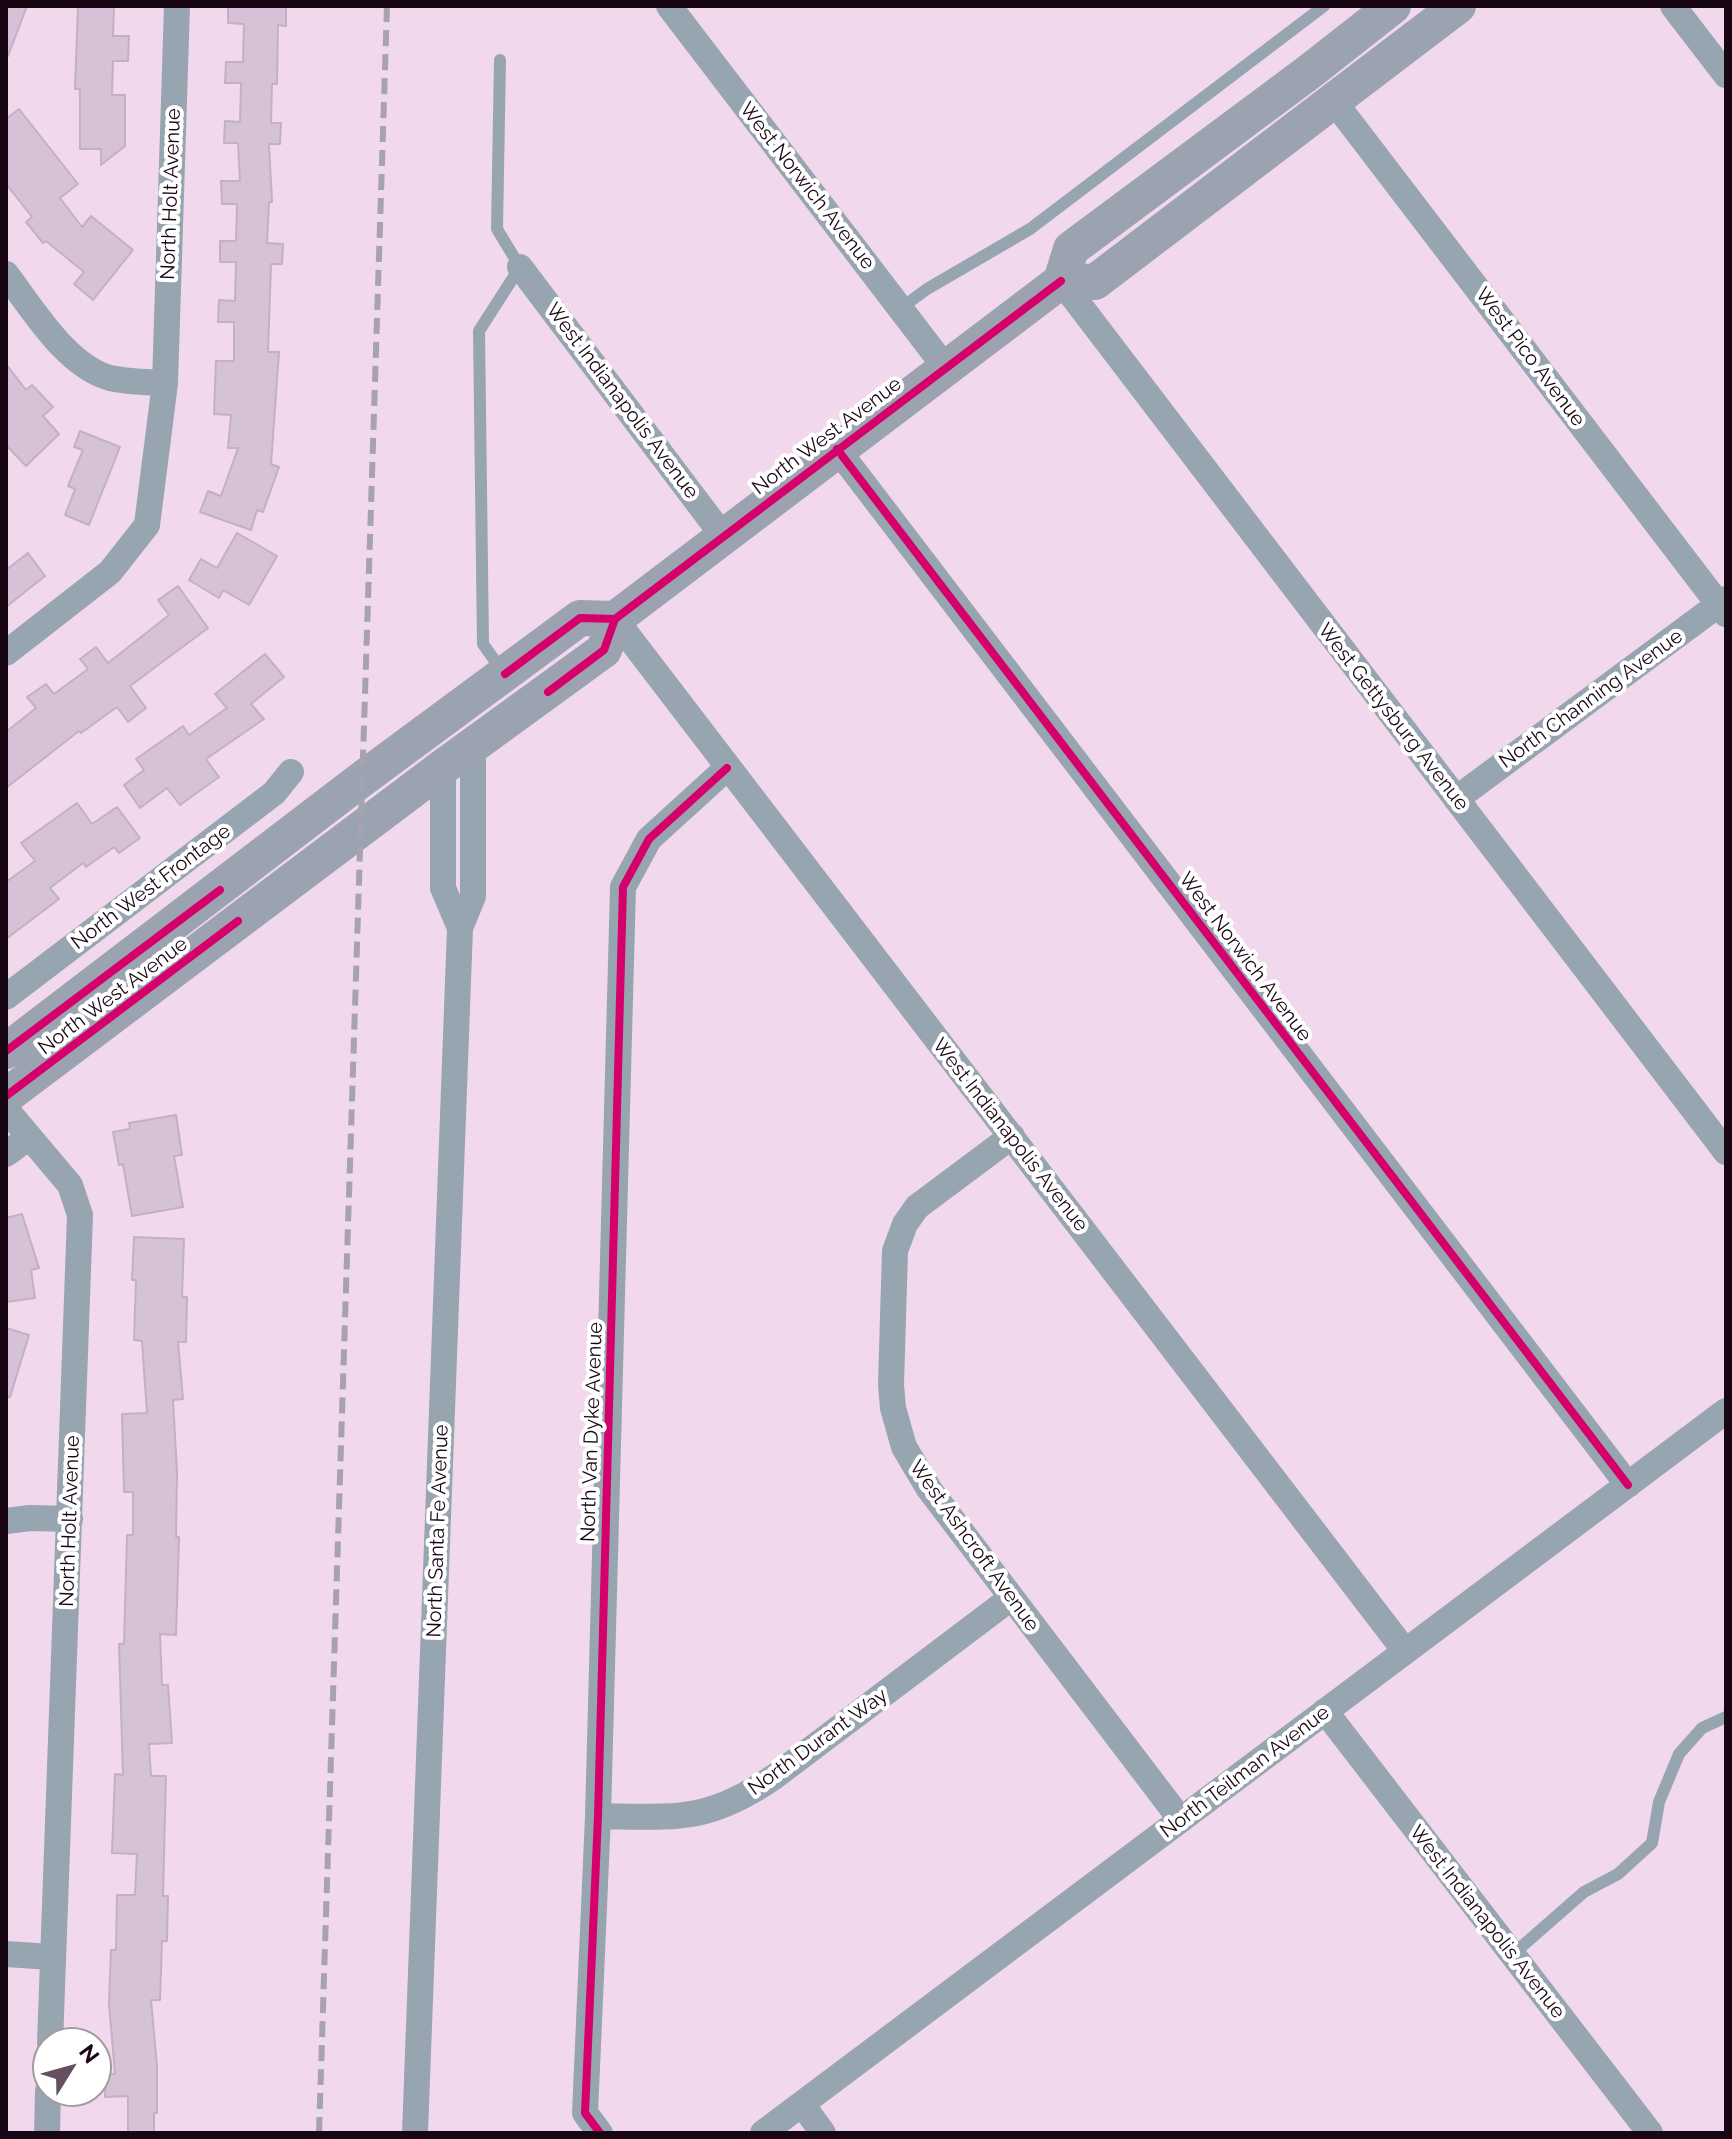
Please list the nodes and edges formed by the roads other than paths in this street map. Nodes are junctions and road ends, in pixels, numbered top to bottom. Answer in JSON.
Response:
{"nodes":[{"id":1,"x":177,"y":6,"type":"edge"},
{"id":2,"x":669,"y":6,"type":"edge"},
{"id":3,"x":1324,"y":6,"type":"edge"},
{"id":4,"x":1393,"y":6,"type":"edge"},
{"id":5,"x":1458,"y":6,"type":"edge"},
{"id":6,"x":1673,"y":6,"type":"edge"},
{"id":7,"x":500,"y":60,"type":"dead end"},
{"id":8,"x":1726,"y":75,"type":"edge"},
{"id":9,"x":1333,"y":100,"type":"junction"},
{"id":10,"x":520,"y":267,"type":"junction"},
{"id":11,"x":6,"y":274,"type":"edge"},
{"id":12,"x":1061,"y":281,"type":"junction"},
{"id":13,"x":901,"y":308,"type":"junction"},
{"id":14,"x":945,"y":367,"type":"junction"},
{"id":15,"x":165,"y":383,"type":"junction"},
{"id":16,"x":837,"y":449,"type":"junction"},
{"id":17,"x":723,"y":536,"type":"junction"},
{"id":18,"x":1724,"y":606,"type":"edge"},
{"id":19,"x":615,"y":619,"type":"junction"},
{"id":20,"x":6,"y":653,"type":"edge"},
{"id":21,"x":505,"y":674,"type":"junction"},
{"id":22,"x":473,"y":746,"type":"junction"},
{"id":23,"x":443,"y":767,"type":"junction"},
{"id":24,"x":727,"y":768,"type":"junction"},
{"id":25,"x":291,"y":772,"type":"dead end"},
{"id":26,"x":1456,"y":799,"type":"junction"},
{"id":27,"x":460,"y":928,"type":"junction"},
{"id":28,"x":6,"y":997,"type":"edge"},
{"id":29,"x":6,"y":1051,"type":"edge"},
{"id":30,"x":6,"y":1096,"type":"edge"},
{"id":31,"x":6,"y":1109,"type":"edge"},
{"id":32,"x":1012,"y":1136,"type":"junction"},
{"id":33,"x":28,"y":1138,"type":"junction"},
{"id":34,"x":1726,"y":1152,"type":"edge"},
{"id":35,"x":6,"y":1154,"type":"edge"},
{"id":36,"x":1726,"y":1411,"type":"edge"},
{"id":37,"x":1628,"y":1485,"type":"junction"},
{"id":38,"x":70,"y":1519,"type":"junction"},
{"id":39,"x":6,"y":1521,"type":"edge"},
{"id":40,"x":1011,"y":1598,"type":"junction"},
{"id":41,"x":1405,"y":1651,"type":"junction"},
{"id":42,"x":1325,"y":1711,"type":"junction"},
{"id":43,"x":1726,"y":1717,"type":"edge"},
{"id":44,"x":598,"y":1816,"type":"junction"},
{"id":45,"x":1181,"y":1820,"type":"junction"},
{"id":46,"x":6,"y":1954,"type":"edge"},
{"id":47,"x":1512,"y":1955,"type":"junction"},
{"id":48,"x":52,"y":1957,"type":"junction"},
{"id":49,"x":50,"y":2027,"type":"edge"},
{"id":50,"x":802,"y":2104,"type":"junction"},
{"id":51,"x":48,"y":2107,"type":"edge"},
{"id":52,"x":47,"y":2133,"type":"edge"},
{"id":53,"x":415,"y":2133,"type":"edge"},
{"id":54,"x":600,"y":2133,"type":"edge"},
{"id":55,"x":763,"y":2133,"type":"edge"},
{"id":56,"x":823,"y":2133,"type":"edge"},
{"id":57,"x":1650,"y":2133,"type":"edge"}],
"edges":[{"from":1,"to":15,"type":"street","name":"North Holt Avenue"},
{"from":2,"to":13,"type":"street","name":"West Norwich Avenue"},
{"from":3,"to":13,"type":"lane"},
{"from":4,"to":12,"type":"main road"},
{"from":5,"to":9,"type":"main road"},
{"from":6,"to":8,"type":"street"},
{"from":7,"to":10,"type":"lane"},
{"from":9,"to":12,"type":"main road"},
{"from":9,"to":18,"type":"street","name":"West Pico Avenue"},
{"from":10,"to":17,"type":"street","name":"West Indianapolis Avenue"},
{"from":10,"to":21,"type":"lane"},
{"from":11,"to":15,"type":"street"},
{"from":12,"to":14,"type":"main road","name":"North West Avenue"},
{"from":12,"to":26,"type":"street","name":"West Gettysburg Avenue"},
{"from":13,"to":14,"type":"street","name":"West Norwich Avenue"},
{"from":14,"to":16,"type":"main road","name":"North West Avenue"},
{"from":15,"to":20,"type":"street","name":"North Holt Avenue"},
{"from":16,"to":17,"type":"main road","name":"North West Avenue"},
{"from":16,"to":37,"type":"street","name":"West Norwich Avenue"},
{"from":17,"to":19,"type":"main road","name":"North West Avenue"},
{"from":18,"to":26,"type":"street","name":"North Channing Avenue"},
{"from":19,"to":21,"type":"main road","name":"North West Avenue"},
{"from":19,"to":22,"type":"main road","name":"North West Avenue"},
{"from":19,"to":24,"type":"street","name":"West Indianapolis Avenue"},
{"from":21,"to":23,"type":"main road"},
{"from":21,"to":29,"type":"main road","name":"North West Avenue"},
{"from":22,"to":23,"type":"main road","name":"North West Avenue"},
{"from":22,"to":27,"type":"street","name":"North Santa Fe Avenue"},
{"from":23,"to":27,"type":"street","name":"North Santa Fe Avenue"},
{"from":23,"to":30,"type":"main road","name":"North West Avenue"},
{"from":24,"to":32,"type":"street","name":"West Indianapolis Avenue"},
{"from":24,"to":44,"type":"street","name":"North Van Dyke Avenue"},
{"from":25,"to":28,"type":"street","name":"North West Frontage"},
{"from":26,"to":34,"type":"street","name":"West Gettysburg Avenue"},
{"from":27,"to":53,"type":"street","name":"North Santa Fe Avenue"},
{"from":31,"to":33,"type":"street","name":"North Holt Avenue"},
{"from":32,"to":40,"type":"street","name":"West Ashcroft Avenue"},
{"from":32,"to":41,"type":"street","name":"West Indianapolis Avenue"},
{"from":33,"to":35,"type":"street"},
{"from":33,"to":38,"type":"street","name":"North Holt Avenue"},
{"from":36,"to":37,"type":"street","name":"North Teilman Avenue"},
{"from":37,"to":41,"type":"street","name":"North Teilman Avenue"},
{"from":38,"to":39,"type":"street"},
{"from":38,"to":48,"type":"street","name":"North Holt Avenue"},
{"from":40,"to":44,"type":"street","name":"North Durant Way"},
{"from":40,"to":45,"type":"street","name":"West Ashcroft Avenue"},
{"from":41,"to":42,"type":"street","name":"North Teilman Avenue"},
{"from":42,"to":45,"type":"street","name":"North Teilman Avenue"},
{"from":42,"to":47,"type":"street","name":"West Indianapolis Avenue"},
{"from":43,"to":47,"type":"lane"},
{"from":44,"to":54,"type":"street","name":"North Van Dyke Avenue"},
{"from":45,"to":50,"type":"street","name":"North Teilman Avenue"},
{"from":46,"to":48,"type":"street"},
{"from":47,"to":57,"type":"street","name":"West Indianapolis Avenue"},
{"from":48,"to":49,"type":"street","name":"North Holt Avenue"},
{"from":50,"to":55,"type":"street","name":"North Teilman Avenue"},
{"from":50,"to":56,"type":"street"},
{"from":51,"to":52,"type":"street"}]}
